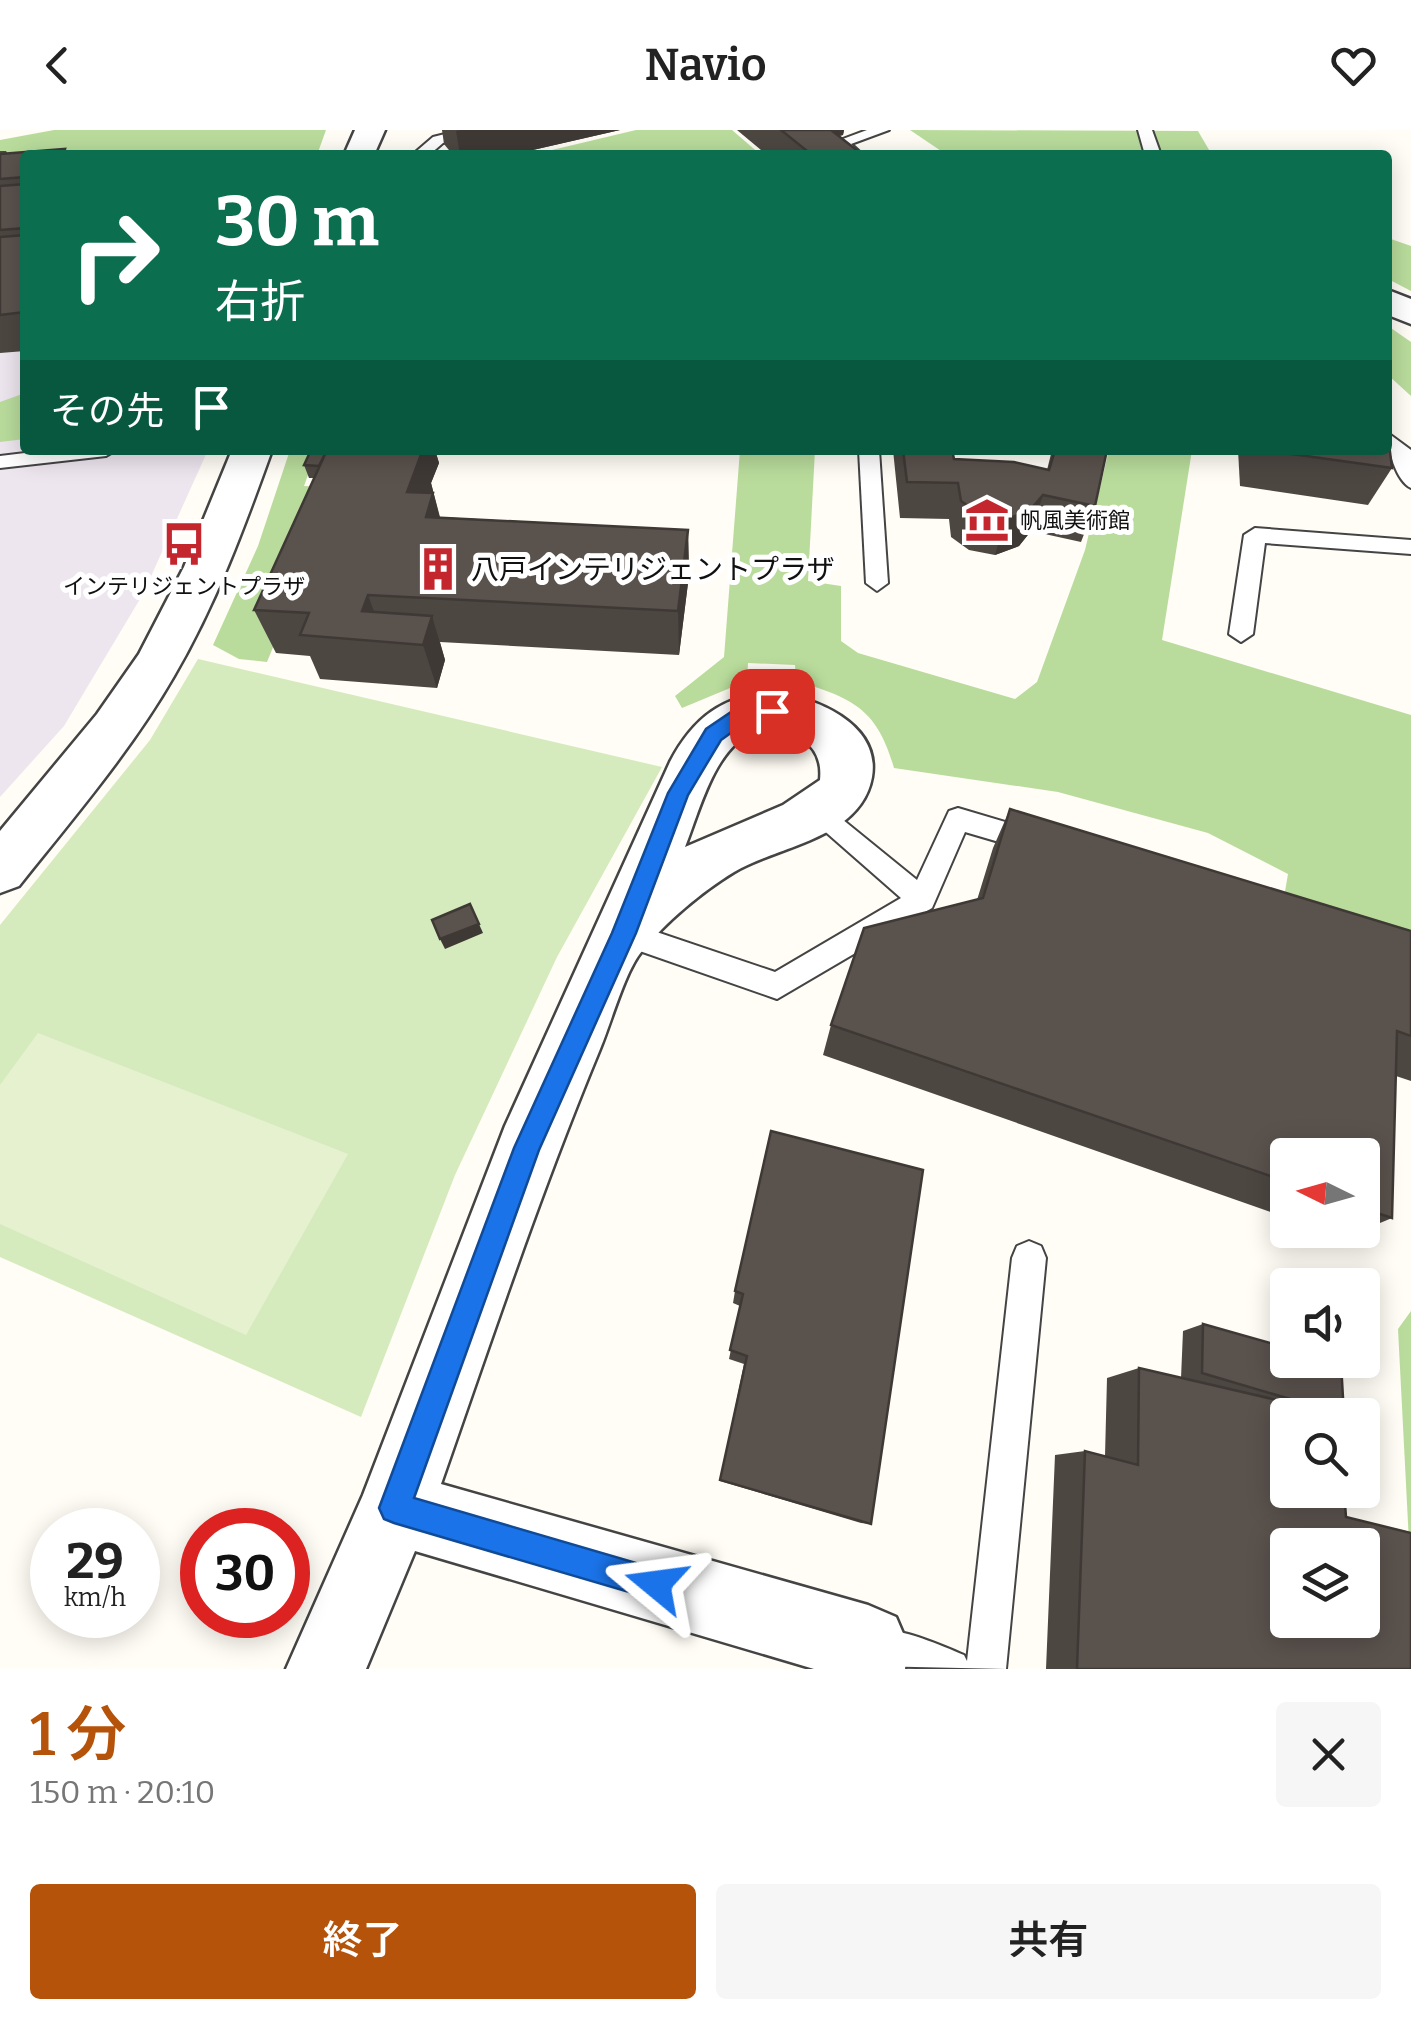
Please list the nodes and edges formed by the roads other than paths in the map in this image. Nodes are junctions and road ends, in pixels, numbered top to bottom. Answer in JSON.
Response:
{"nodes":[{"id":1,"x":480,"y":130,"type":"edge"},
{"id":2,"x":882,"y":130,"type":"edge"},
{"id":3,"x":426,"y":150,"type":"edge"},
{"id":4,"x":849,"y":150,"type":"edge"},
{"id":5,"x":1392,"y":443,"type":"edge"},
{"id":6,"x":62,"y":455,"type":"edge"},
{"id":7,"x":250,"y":455,"type":"edge"},
{"id":8,"x":869,"y":455,"type":"edge"},
{"id":9,"x":0,"y":462,"type":"edge"},
{"id":10,"x":1411,"y":481,"type":"edge"},
{"id":11,"x":1411,"y":547,"type":"edge"},
{"id":12,"x":877,"y":583,"type":"dead end"},
{"id":13,"x":1240,"y":634,"type":"dead end"},
{"id":14,"x":821,"y":813,"type":"junction"},
{"id":15,"x":1050,"y":846,"type":"edge"},
{"id":16,"x":0,"y":870,"type":"edge"},
{"id":17,"x":922,"y":900,"type":"junction"},
{"id":18,"x":624,"y":933,"type":"junction"},
{"id":19,"x":1029,"y":1258,"type":"dead end"},
{"id":20,"x":394,"y":1508,"type":"junction"},
{"id":21,"x":867,"y":1657,"type":"edge"},
{"id":22,"x":326,"y":1669,"type":"edge"},
{"id":23,"x":950,"y":1669,"type":"edge"},
{"id":24,"x":986,"y":1669,"type":"edge"}],
"edges":[{"from":1,"to":3,"type":"lane"},
{"from":2,"to":4,"type":"lane"},
{"from":5,"to":10,"type":"lane"},
{"from":6,"to":9,"type":"lane"},
{"from":7,"to":16,"type":"street"},
{"from":8,"to":12,"type":"lane"},
{"from":11,"to":13,"type":"lane"},
{"from":14,"to":17,"type":"lane"},
{"from":14,"to":18,"type":"street"},
{"from":14,"to":18,"type":"street"},
{"from":15,"to":17,"type":"lane"},
{"from":17,"to":18,"type":"lane"},
{"from":18,"to":20,"type":"street"},
{"from":19,"to":24,"type":"lane"},
{"from":20,"to":21,"type":"street"},
{"from":20,"to":22,"type":"street"},
{"from":21,"to":23,"type":"lane"}]}
